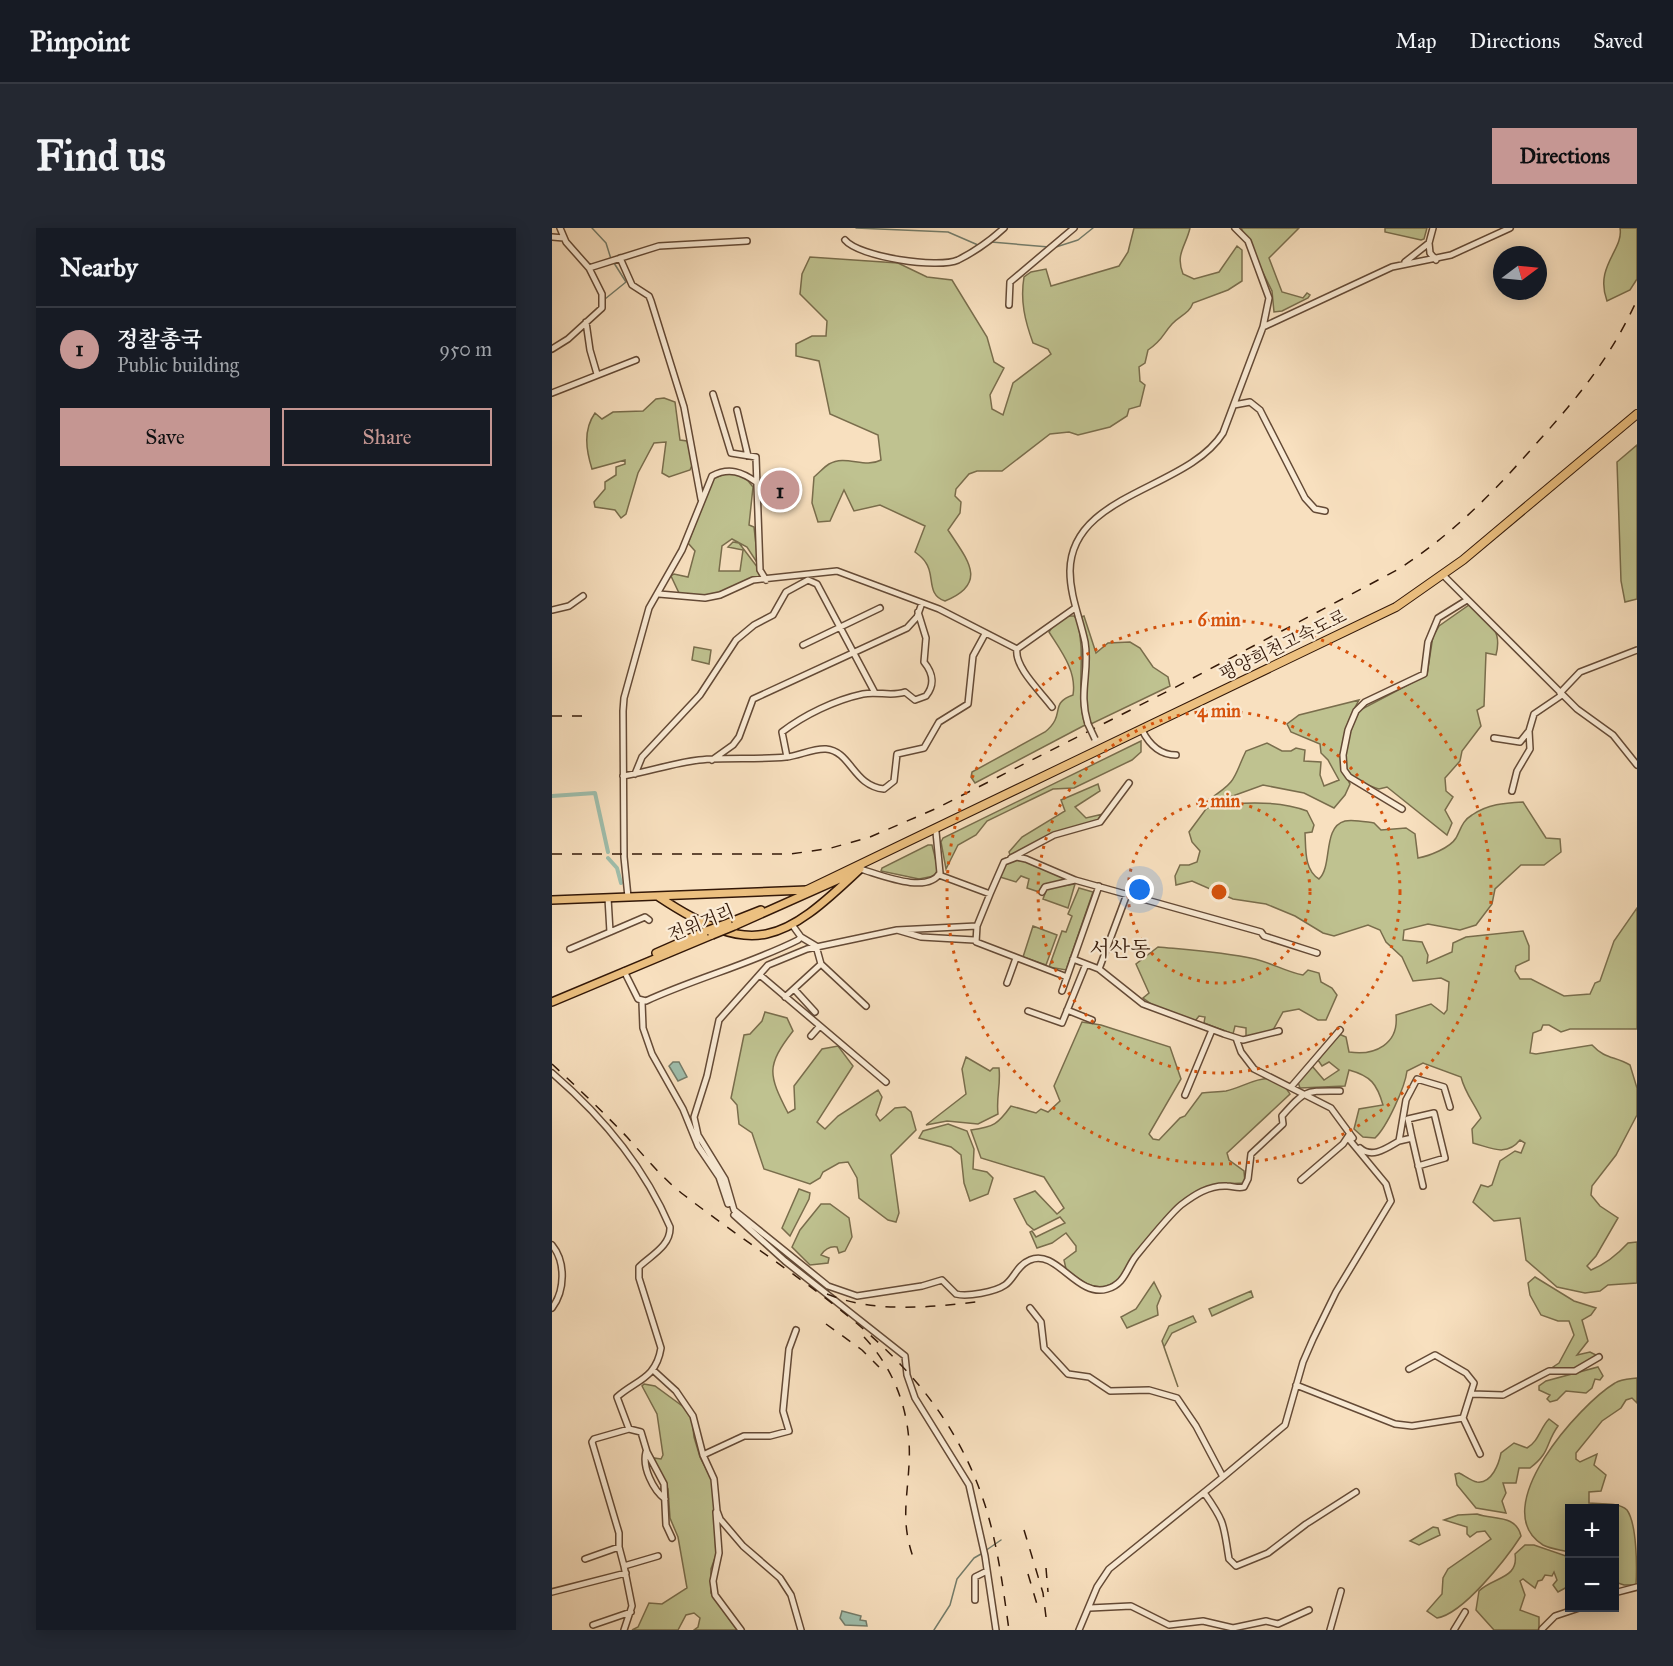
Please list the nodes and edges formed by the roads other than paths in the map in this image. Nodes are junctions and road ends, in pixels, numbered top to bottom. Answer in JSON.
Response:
{"nodes":[{"id":1,"x":560,"y":228,"type":"edge"},
{"id":2,"x":1004,"y":228,"type":"edge"},
{"id":3,"x":1074,"y":228,"type":"edge"},
{"id":4,"x":1235,"y":228,"type":"edge"},
{"id":5,"x":1433,"y":228,"type":"edge"},
{"id":6,"x":1510,"y":228,"type":"edge"},
{"id":7,"x":552,"y":237,"type":"edge"},
{"id":8,"x":564,"y":238,"type":"junction"},
{"id":9,"x":845,"y":240,"type":"dead end"},
{"id":10,"x":747,"y":241,"type":"dead end"},
{"id":11,"x":1429,"y":243,"type":"junction"},
{"id":12,"x":620,"y":258,"type":"junction"},
{"id":13,"x":1436,"y":260,"type":"junction"},
{"id":14,"x":1403,"y":263,"type":"junction"},
{"id":15,"x":589,"y":268,"type":"junction"},
{"id":16,"x":1010,"y":305,"type":"dead end"},
{"id":17,"x":586,"y":322,"type":"junction"},
{"id":18,"x":1263,"y":327,"type":"junction"},
{"id":19,"x":552,"y":349,"type":"edge"},
{"id":20,"x":636,"y":360,"type":"dead end"},
{"id":21,"x":597,"y":374,"type":"junction"},
{"id":22,"x":552,"y":393,"type":"edge"},
{"id":23,"x":714,"y":394,"type":"dead end"},
{"id":24,"x":1234,"y":405,"type":"junction"},
{"id":25,"x":737,"y":410,"type":"dead end"},
{"id":26,"x":1637,"y":415,"type":"edge"},
{"id":27,"x":748,"y":456,"type":"junction"},
{"id":28,"x":756,"y":482,"type":"junction"},
{"id":29,"x":701,"y":499,"type":"junction"},
{"id":30,"x":1325,"y":511,"type":"dead end"},
{"id":31,"x":1445,"y":576,"type":"junction"},
{"id":32,"x":766,"y":580,"type":"junction"},
{"id":33,"x":659,"y":594,"type":"junction"},
{"id":34,"x":583,"y":596,"type":"dead end"},
{"id":35,"x":1467,"y":600,"type":"junction"},
{"id":36,"x":922,"y":603,"type":"junction"},
{"id":37,"x":880,"y":608,"type":"dead end"},
{"id":38,"x":1075,"y":608,"type":"junction"},
{"id":39,"x":552,"y":610,"type":"edge"},
{"id":40,"x":918,"y":612,"type":"junction"},
{"id":41,"x":840,"y":628,"type":"junction"},
{"id":42,"x":985,"y":634,"type":"junction"},
{"id":43,"x":803,"y":645,"type":"dead end"},
{"id":44,"x":1017,"y":649,"type":"junction"},
{"id":45,"x":1637,"y":650,"type":"edge"},
{"id":46,"x":854,"y":652,"type":"junction"},
{"id":47,"x":875,"y":693,"type":"junction"},
{"id":48,"x":1561,"y":694,"type":"junction"},
{"id":49,"x":1052,"y":707,"type":"dead end"},
{"id":50,"x":1142,"y":731,"type":"junction"},
{"id":51,"x":1529,"y":731,"type":"junction"},
{"id":52,"x":1494,"y":738,"type":"dead end"},
{"id":53,"x":1101,"y":751,"type":"junction"},
{"id":54,"x":1176,"y":755,"type":"dead end"},
{"id":55,"x":787,"y":757,"type":"junction"},
{"id":56,"x":711,"y":761,"type":"junction"},
{"id":57,"x":1637,"y":765,"type":"edge"},
{"id":58,"x":635,"y":774,"type":"junction"},
{"id":59,"x":623,"y":776,"type":"junction"},
{"id":60,"x":1129,"y":783,"type":"dead end"},
{"id":61,"x":1512,"y":791,"type":"dead end"},
{"id":62,"x":1402,"y":809,"type":"dead end"},
{"id":63,"x":936,"y":832,"type":"junction"},
{"id":64,"x":1010,"y":859,"type":"junction"},
{"id":65,"x":860,"y":869,"type":"junction"},
{"id":66,"x":939,"y":874,"type":"junction"},
{"id":67,"x":1075,"y":880,"type":"junction"},
{"id":68,"x":1100,"y":886,"type":"junction"},
{"id":69,"x":807,"y":890,"type":"junction"},
{"id":70,"x":1042,"y":892,"type":"dead end"},
{"id":71,"x":990,"y":894,"type":"junction"},
{"id":72,"x":1126,"y":894,"type":"junction"},
{"id":73,"x":628,"y":897,"type":"junction"},
{"id":74,"x":659,"y":897,"type":"junction"},
{"id":75,"x":608,"y":898,"type":"junction"},
{"id":76,"x":552,"y":900,"type":"edge"},
{"id":77,"x":649,"y":920,"type":"dead end"},
{"id":78,"x":731,"y":924,"type":"junction"},
{"id":79,"x":794,"y":926,"type":"junction"},
{"id":80,"x":977,"y":926,"type":"junction"},
{"id":81,"x":897,"y":930,"type":"junction"},
{"id":82,"x":610,"y":932,"type":"junction"},
{"id":83,"x":709,"y":933,"type":"junction"},
{"id":84,"x":801,"y":937,"type":"junction"},
{"id":85,"x":974,"y":940,"type":"junction"},
{"id":86,"x":816,"y":946,"type":"junction"},
{"id":87,"x":570,"y":949,"type":"dead end"},
{"id":88,"x":1317,"y":953,"type":"dead end"},
{"id":89,"x":1016,"y":958,"type":"junction"},
{"id":90,"x":1073,"y":959,"type":"junction"},
{"id":91,"x":822,"y":964,"type":"junction"},
{"id":92,"x":1086,"y":964,"type":"junction"},
{"id":93,"x":1099,"y":969,"type":"junction"},
{"id":94,"x":624,"y":971,"type":"junction"},
{"id":95,"x":760,"y":975,"type":"junction"},
{"id":96,"x":1067,"y":977,"type":"junction"},
{"id":97,"x":1007,"y":982,"type":"dead end"},
{"id":98,"x":794,"y":989,"type":"junction"},
{"id":99,"x":1062,"y":991,"type":"dead end"},
{"id":100,"x":785,"y":997,"type":"junction"},
{"id":101,"x":552,"y":1000,"type":"edge"},
{"id":102,"x":642,"y":1002,"type":"junction"},
{"id":103,"x":866,"y":1006,"type":"dead end"},
{"id":104,"x":1067,"y":1010,"type":"junction"},
{"id":105,"x":1028,"y":1011,"type":"dead end"},
{"id":106,"x":815,"y":1012,"type":"dead end"},
{"id":107,"x":1092,"y":1020,"type":"dead end"},
{"id":108,"x":819,"y":1027,"type":"junction"},
{"id":109,"x":1212,"y":1030,"type":"junction"},
{"id":110,"x":1340,"y":1030,"type":"dead end"},
{"id":111,"x":1279,"y":1031,"type":"dead end"},
{"id":112,"x":811,"y":1036,"type":"dead end"},
{"id":113,"x":1236,"y":1038,"type":"junction"},
{"id":114,"x":552,"y":1073,"type":"edge"},
{"id":115,"x":886,"y":1082,"type":"dead end"},
{"id":116,"x":1291,"y":1087,"type":"junction"},
{"id":117,"x":1340,"y":1091,"type":"dead end"},
{"id":118,"x":1302,"y":1094,"type":"junction"},
{"id":119,"x":1185,"y":1095,"type":"dead end"},
{"id":120,"x":1450,"y":1107,"type":"dead end"},
{"id":121,"x":691,"y":1119,"type":"junction"},
{"id":122,"x":1349,"y":1136,"type":"junction"},
{"id":123,"x":1412,"y":1138,"type":"junction"},
{"id":124,"x":1400,"y":1142,"type":"junction"},
{"id":125,"x":1418,"y":1166,"type":"junction"},
{"id":126,"x":1301,"y":1180,"type":"dead end"},
{"id":127,"x":1423,"y":1186,"type":"dead end"},
{"id":128,"x":552,"y":1245,"type":"edge"},
{"id":129,"x":552,"y":1308,"type":"edge"},
{"id":130,"x":1030,"y":1308,"type":"dead end"},
{"id":131,"x":795,"y":1330,"type":"dead end"},
{"id":132,"x":1599,"y":1357,"type":"dead end"},
{"id":133,"x":1409,"y":1369,"type":"dead end"},
{"id":134,"x":653,"y":1370,"type":"junction"},
{"id":135,"x":1296,"y":1385,"type":"junction"},
{"id":136,"x":1472,"y":1394,"type":"junction"},
{"id":137,"x":1463,"y":1418,"type":"junction"},
{"id":138,"x":628,"y":1428,"type":"junction"},
{"id":139,"x":646,"y":1452,"type":"junction"},
{"id":140,"x":1480,"y":1454,"type":"dead end"},
{"id":141,"x":703,"y":1455,"type":"junction"},
{"id":142,"x":1223,"y":1478,"type":"junction"},
{"id":143,"x":1356,"y":1492,"type":"dead end"},
{"id":144,"x":1205,"y":1494,"type":"junction"},
{"id":145,"x":665,"y":1498,"type":"junction"},
{"id":146,"x":717,"y":1511,"type":"junction"},
{"id":147,"x":672,"y":1538,"type":"dead end"},
{"id":148,"x":619,"y":1547,"type":"junction"},
{"id":149,"x":658,"y":1556,"type":"dead end"},
{"id":150,"x":585,"y":1559,"type":"dead end"},
{"id":151,"x":624,"y":1566,"type":"junction"},
{"id":152,"x":987,"y":1571,"type":"junction"},
{"id":153,"x":626,"y":1573,"type":"junction"},
{"id":154,"x":1637,"y":1587,"type":"edge"},
{"id":155,"x":1341,"y":1590,"type":"dead end"},
{"id":156,"x":552,"y":1592,"type":"edge"},
{"id":157,"x":1619,"y":1592,"type":"edge"},
{"id":158,"x":975,"y":1600,"type":"dead end"},
{"id":159,"x":1090,"y":1608,"type":"junction"},
{"id":160,"x":1309,"y":1610,"type":"dead end"},
{"id":161,"x":631,"y":1612,"type":"junction"},
{"id":162,"x":1465,"y":1612,"type":"dead end"},
{"id":163,"x":1567,"y":1612,"type":"edge"},
{"id":164,"x":593,"y":1625,"type":"dead end"},
{"id":165,"x":1542,"y":1629,"type":"edge"},
{"id":166,"x":624,"y":1630,"type":"edge"},
{"id":167,"x":741,"y":1630,"type":"edge"},
{"id":168,"x":801,"y":1630,"type":"edge"},
{"id":169,"x":996,"y":1630,"type":"edge"},
{"id":170,"x":1079,"y":1630,"type":"edge"},
{"id":171,"x":1330,"y":1630,"type":"edge"},
{"id":172,"x":1454,"y":1630,"type":"edge"}],
"edges":[{"from":1,"to":8,"type":"street"},
{"from":2,"to":9,"type":"street"},
{"from":3,"to":16,"type":"street"},
{"from":4,"to":18,"type":"street"},
{"from":5,"to":11,"type":"street"},
{"from":6,"to":13,"type":"street"},
{"from":7,"to":8,"type":"street"},
{"from":8,"to":15,"type":"street"},
{"from":10,"to":12,"type":"street"},
{"from":11,"to":13,"type":"street"},
{"from":11,"to":14,"type":"street"},
{"from":12,"to":15,"type":"street"},
{"from":12,"to":29,"type":"street"},
{"from":13,"to":14,"type":"street"},
{"from":14,"to":18,"type":"street"},
{"from":15,"to":17,"type":"street"},
{"from":17,"to":19,"type":"street"},
{"from":17,"to":21,"type":"street"},
{"from":18,"to":24,"type":"street"},
{"from":20,"to":21,"type":"street"},
{"from":21,"to":22,"type":"street"},
{"from":23,"to":27,"type":"street"},
{"from":24,"to":30,"type":"street"},
{"from":24,"to":38,"type":"street"},
{"from":25,"to":27,"type":"street"},
{"from":26,"to":31,"type":"highway","name":"평양희천고속도로"},
{"from":27,"to":28,"type":"street"},
{"from":28,"to":29,"type":"street"},
{"from":28,"to":32,"type":"street"},
{"from":29,"to":33,"type":"street"},
{"from":31,"to":35,"type":"street"},
{"from":31,"to":50,"type":"highway","name":"평양희천고속도로"},
{"from":32,"to":33,"type":"street"},
{"from":32,"to":36,"type":"street"},
{"from":33,"to":59,"type":"street"},
{"from":34,"to":39,"type":"street"},
{"from":35,"to":48,"type":"street"},
{"from":35,"to":62,"type":"street"},
{"from":36,"to":40,"type":"street"},
{"from":36,"to":42,"type":"street"},
{"from":37,"to":41,"type":"street"},
{"from":38,"to":44,"type":"street"},
{"from":38,"to":53,"type":"street","bridge":true},
{"from":40,"to":46,"type":"street"},
{"from":40,"to":47,"type":"street"},
{"from":41,"to":43,"type":"street"},
{"from":41,"to":46,"type":"street"},
{"from":41,"to":58,"type":"street"},
{"from":42,"to":44,"type":"street"},
{"from":42,"to":55,"type":"street"},
{"from":44,"to":49,"type":"street"},
{"from":45,"to":48,"type":"street"},
{"from":46,"to":47,"type":"street"},
{"from":46,"to":56,"type":"street"},
{"from":47,"to":55,"type":"street"},
{"from":48,"to":51,"type":"street"},
{"from":48,"to":57,"type":"street"},
{"from":50,"to":53,"type":"highway","name":"평양희천고속도로"},
{"from":50,"to":54,"type":"street"},
{"from":51,"to":52,"type":"street"},
{"from":51,"to":61,"type":"street"},
{"from":53,"to":63,"type":"highway","name":"평양희천고속도로"},
{"from":53,"to":69,"type":"highway","name":"평양희천고속도로"},
{"from":55,"to":56,"type":"street"},
{"from":56,"to":58,"type":"street"},
{"from":58,"to":59,"type":"street"},
{"from":59,"to":73,"type":"street"},
{"from":60,"to":64,"type":"street"},
{"from":63,"to":65,"type":"highway","name":"평양희천고속도로"},
{"from":63,"to":66,"type":"street"},
{"from":64,"to":67,"type":"street"},
{"from":64,"to":71,"type":"street"},
{"from":65,"to":66,"type":"street"},
{"from":65,"to":78,"type":"main road","name":"전위거리"},
{"from":65,"to":79,"type":"main road"},
{"from":66,"to":71,"type":"street"},
{"from":67,"to":68,"type":"street"},
{"from":67,"to":70,"type":"street"},
{"from":68,"to":72,"type":"street"},
{"from":68,"to":90,"type":"street"},
{"from":69,"to":74,"type":"main road"},
{"from":69,"to":78,"type":"main road","name":"전위거리"},
{"from":71,"to":80,"type":"street"},
{"from":72,"to":88,"type":"street"},
{"from":72,"to":93,"type":"street"},
{"from":73,"to":74,"type":"main road"},
{"from":73,"to":75,"type":"main road"},
{"from":74,"to":79,"type":"main road"},
{"from":75,"to":76,"type":"main road"},
{"from":75,"to":82,"type":"street"},
{"from":77,"to":82,"type":"street"},
{"from":78,"to":83,"type":"main road","name":"전위거리","bridge":true},
{"from":79,"to":84,"type":"street"},
{"from":80,"to":81,"type":"street"},
{"from":80,"to":85,"type":"street"},
{"from":81,"to":85,"type":"street"},
{"from":81,"to":86,"type":"street"},
{"from":82,"to":87,"type":"street"},
{"from":83,"to":94,"type":"main road","name":"전위거리"},
{"from":83,"to":101,"type":"main road","name":"전위거리"},
{"from":84,"to":86,"type":"street"},
{"from":84,"to":102,"type":"street"},
{"from":85,"to":89,"type":"street"},
{"from":86,"to":91,"type":"street"},
{"from":86,"to":95,"type":"street"},
{"from":89,"to":96,"type":"street"},
{"from":89,"to":97,"type":"street"},
{"from":90,"to":92,"type":"street"},
{"from":90,"to":96,"type":"street"},
{"from":91,"to":98,"type":"street"},
{"from":91,"to":103,"type":"street"},
{"from":92,"to":93,"type":"street"},
{"from":92,"to":104,"type":"street"},
{"from":93,"to":109,"type":"street"},
{"from":94,"to":101,"type":"main road","name":"전위거리"},
{"from":94,"to":102,"type":"street"},
{"from":95,"to":100,"type":"street"},
{"from":95,"to":121,"type":"street"},
{"from":96,"to":99,"type":"street"},
{"from":98,"to":100,"type":"street"},
{"from":98,"to":106,"type":"street"},
{"from":100,"to":108,"type":"street"},
{"from":102,"to":121,"type":"street"},
{"from":104,"to":105,"type":"street"},
{"from":104,"to":107,"type":"street"},
{"from":108,"to":112,"type":"street"},
{"from":108,"to":115,"type":"street"},
{"from":109,"to":113,"type":"street"},
{"from":109,"to":119,"type":"street"},
{"from":110,"to":116,"type":"street"},
{"from":111,"to":113,"type":"street"},
{"from":113,"to":116,"type":"street"},
{"from":114,"to":134,"type":"street"},
{"from":116,"to":118,"type":"street"},
{"from":117,"to":118,"type":"street"},
{"from":118,"to":121,"type":"street"},
{"from":118,"to":122,"type":"street"},
{"from":120,"to":124,"type":"street"},
{"from":121,"to":152,"type":"street"},
{"from":122,"to":124,"type":"street"},
{"from":122,"to":126,"type":"street"},
{"from":122,"to":135,"type":"street"},
{"from":123,"to":124,"type":"street"},
{"from":123,"to":125,"type":"street"},
{"from":123,"to":125,"type":"street"},
{"from":125,"to":127,"type":"street"},
{"from":128,"to":129,"type":"street"},
{"from":130,"to":142,"type":"street"},
{"from":131,"to":141,"type":"street"},
{"from":132,"to":136,"type":"street"},
{"from":133,"to":136,"type":"street"},
{"from":134,"to":138,"type":"street"},
{"from":134,"to":141,"type":"street"},
{"from":135,"to":137,"type":"street"},
{"from":135,"to":142,"type":"street"},
{"from":136,"to":137,"type":"street"},
{"from":137,"to":140,"type":"street"},
{"from":138,"to":139,"type":"street"},
{"from":138,"to":148,"type":"street"},
{"from":139,"to":145,"type":"street"},
{"from":139,"to":145,"type":"street"},
{"from":141,"to":146,"type":"street"},
{"from":142,"to":144,"type":"street"},
{"from":143,"to":144,"type":"street"},
{"from":144,"to":159,"type":"street"},
{"from":145,"to":147,"type":"street"},
{"from":146,"to":167,"type":"street"},
{"from":146,"to":168,"type":"street"},
{"from":148,"to":150,"type":"street"},
{"from":148,"to":151,"type":"street"},
{"from":149,"to":151,"type":"street"},
{"from":151,"to":153,"type":"street"},
{"from":152,"to":158,"type":"street"},
{"from":152,"to":169,"type":"street"},
{"from":153,"to":156,"type":"street"},
{"from":153,"to":161,"type":"street"},
{"from":154,"to":157,"type":"street"},
{"from":155,"to":171,"type":"street"},
{"from":159,"to":160,"type":"street"},
{"from":159,"to":170,"type":"street"},
{"from":161,"to":164,"type":"street"},
{"from":161,"to":166,"type":"street"},
{"from":162,"to":172,"type":"street"},
{"from":163,"to":165,"type":"street"}]}
